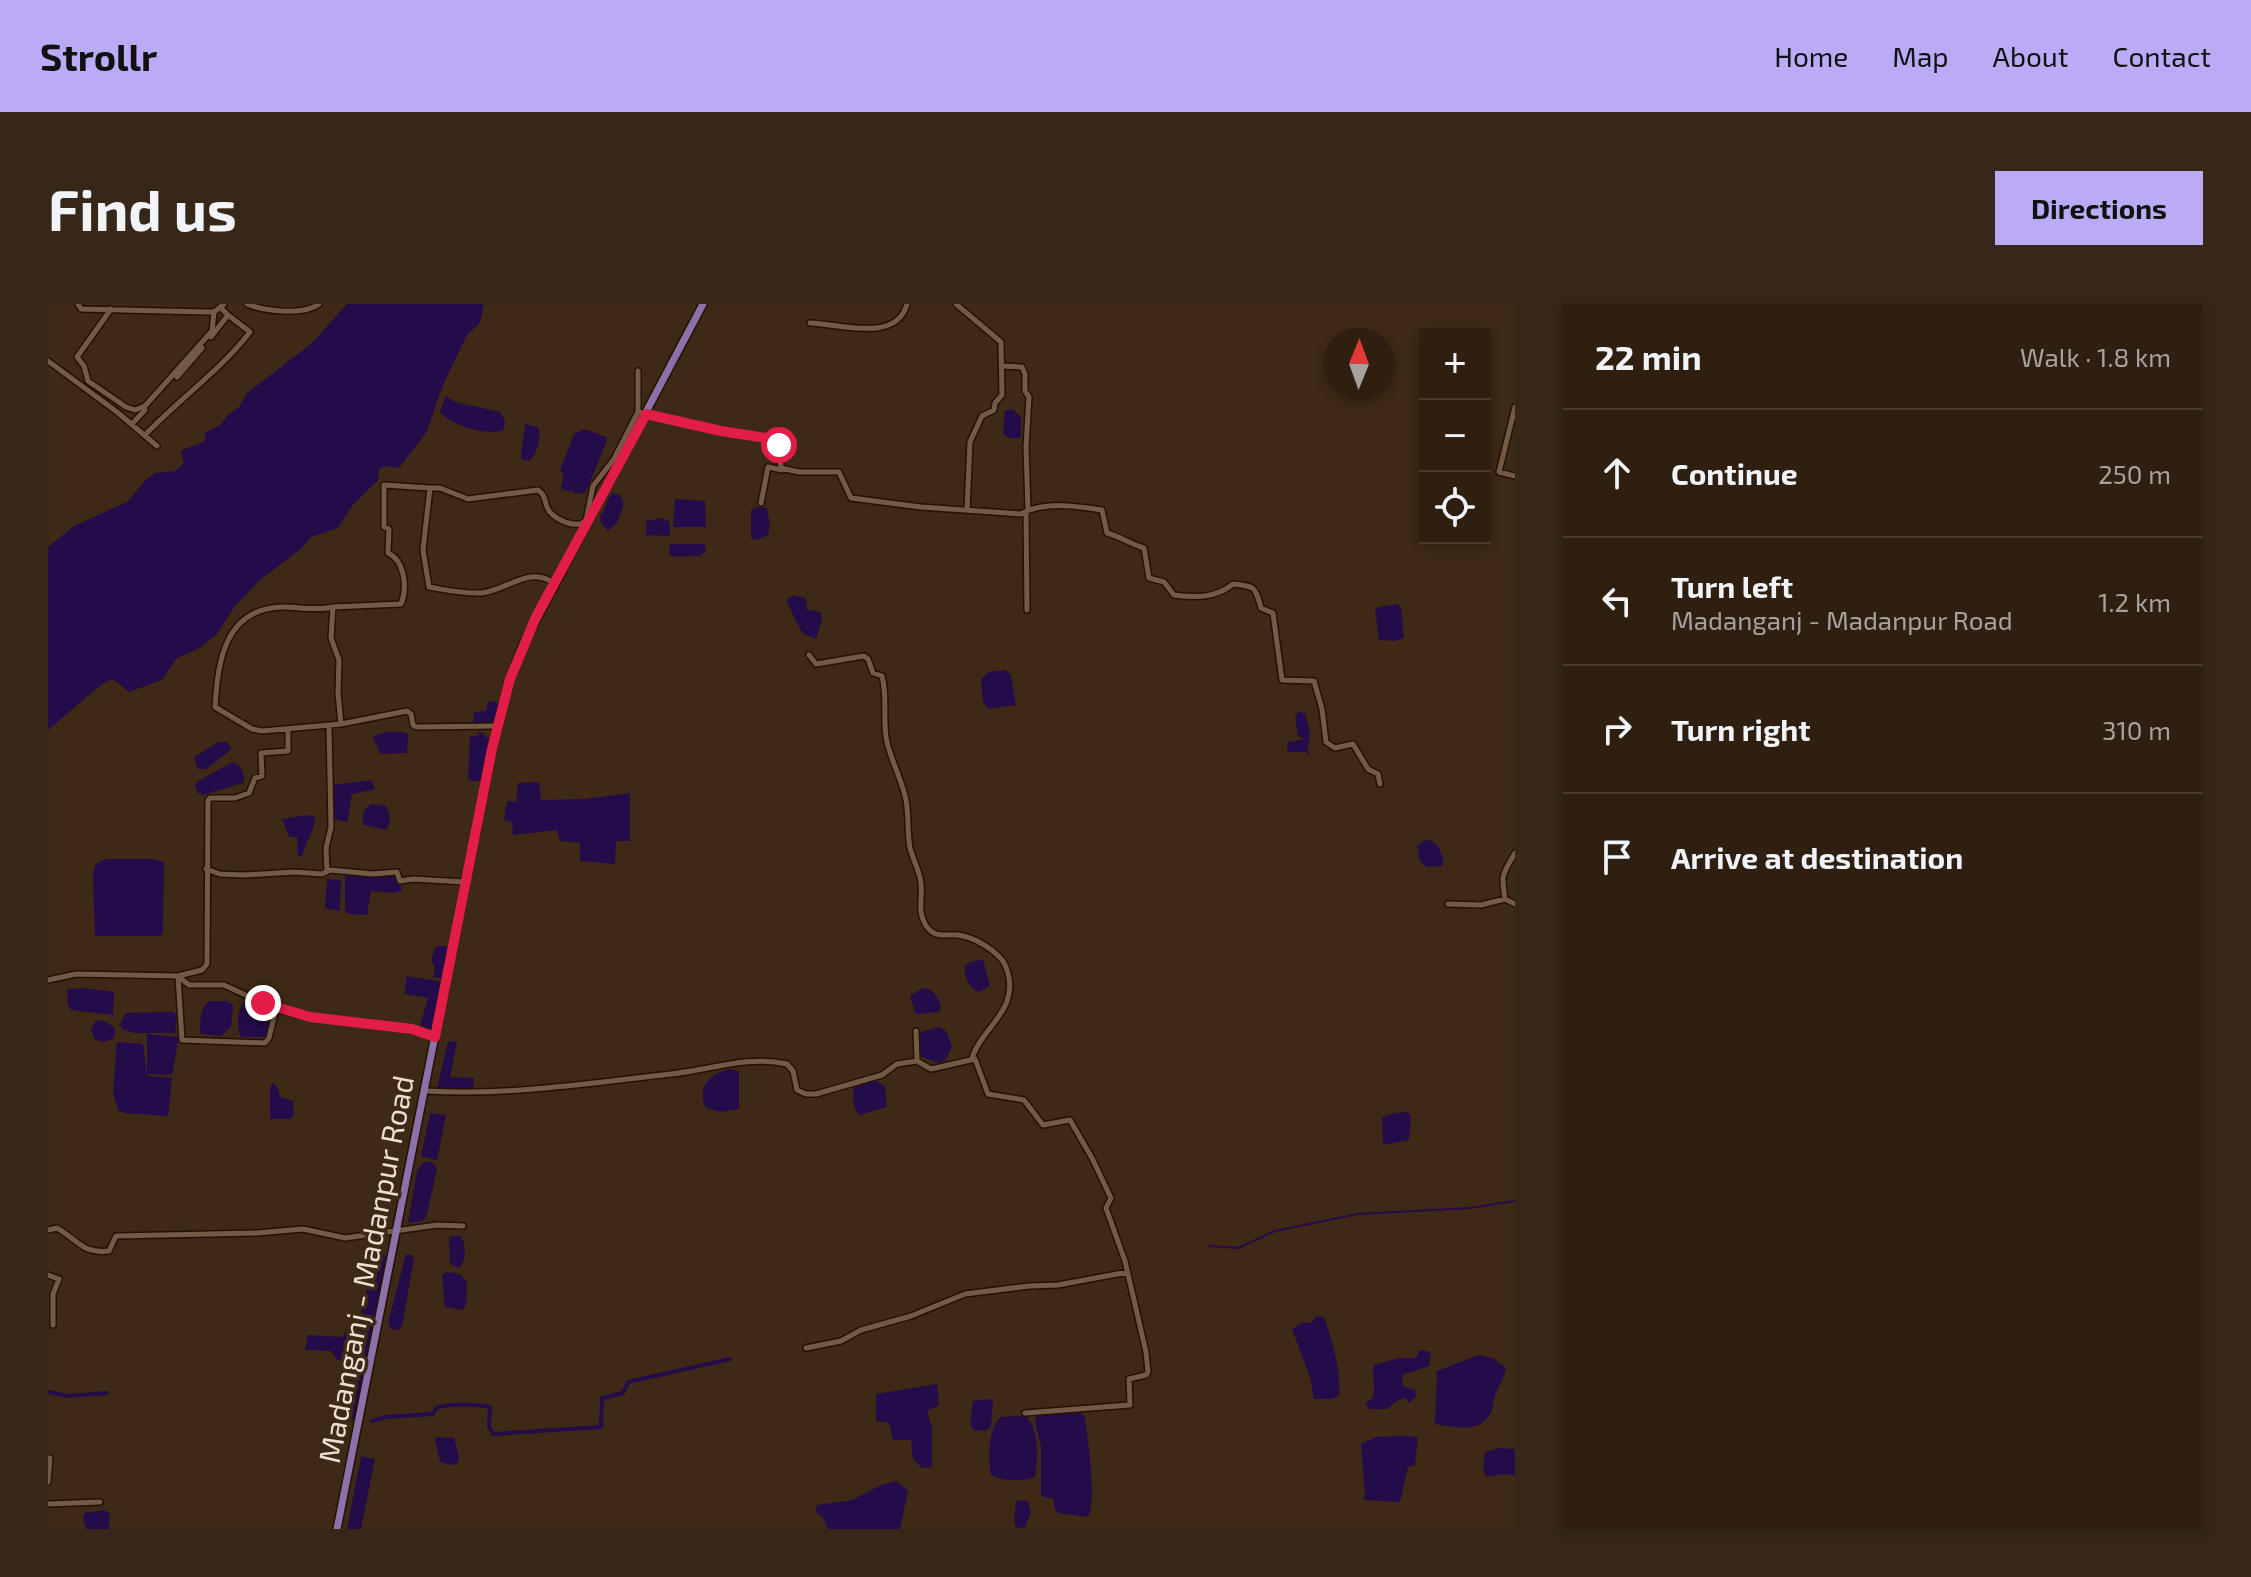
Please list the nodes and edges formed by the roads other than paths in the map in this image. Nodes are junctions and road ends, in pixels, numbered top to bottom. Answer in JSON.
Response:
{"nodes":[{"id":1,"x":78,"y":304,"type":"edge"},
{"id":2,"x":247,"y":304,"type":"edge"},
{"id":3,"x":319,"y":304,"type":"edge"},
{"id":4,"x":703,"y":304,"type":"edge"},
{"id":5,"x":907,"y":304,"type":"edge"},
{"id":6,"x":956,"y":304,"type":"edge"},
{"id":7,"x":222,"y":306,"type":"edge"},
{"id":8,"x":111,"y":309,"type":"junction"},
{"id":9,"x":214,"y":312,"type":"junction"},
{"id":10,"x":228,"y":315,"type":"junction"},
{"id":11,"x":810,"y":323,"type":"dead end"},
{"id":12,"x":48,"y":361,"type":"edge"},
{"id":13,"x":1003,"y":366,"type":"junction"},
{"id":14,"x":638,"y":371,"type":"dead end"},
{"id":15,"x":1515,"y":407,"type":"edge"},
{"id":16,"x":642,"y":413,"type":"junction"},
{"id":17,"x":132,"y":424,"type":"junction"},
{"id":18,"x":145,"y":435,"type":"junction"},
{"id":19,"x":157,"y":446,"type":"dead end"},
{"id":20,"x":783,"y":470,"type":"junction"},
{"id":21,"x":1515,"y":476,"type":"edge"},
{"id":22,"x":430,"y":488,"type":"junction"},
{"id":23,"x":761,"y":503,"type":"dead end"},
{"id":24,"x":967,"y":510,"type":"junction"},
{"id":25,"x":1027,"y":511,"type":"junction"},
{"id":26,"x":555,"y":584,"type":"junction"},
{"id":27,"x":333,"y":607,"type":"junction"},
{"id":28,"x":1027,"y":610,"type":"dead end"},
{"id":29,"x":809,"y":655,"type":"dead end"},
{"id":30,"x":341,"y":724,"type":"junction"},
{"id":31,"x":329,"y":726,"type":"junction"},
{"id":32,"x":497,"y":726,"type":"junction"},
{"id":33,"x":288,"y":729,"type":"junction"},
{"id":34,"x":1380,"y":784,"type":"dead end"},
{"id":35,"x":1515,"y":853,"type":"edge"},
{"id":36,"x":206,"y":869,"type":"junction"},
{"id":37,"x":327,"y":872,"type":"junction"},
{"id":38,"x":465,"y":882,"type":"junction"},
{"id":39,"x":1505,"y":899,"type":"junction"},
{"id":40,"x":1448,"y":904,"type":"dead end"},
{"id":41,"x":1515,"y":904,"type":"edge"},
{"id":42,"x":178,"y":976,"type":"junction"},
{"id":43,"x":48,"y":980,"type":"edge"},
{"id":44,"x":276,"y":1009,"type":"junction"},
{"id":45,"x":916,"y":1031,"type":"dead end"},
{"id":46,"x":435,"y":1037,"type":"junction"},
{"id":47,"x":972,"y":1058,"type":"junction"},
{"id":48,"x":917,"y":1061,"type":"junction"},
{"id":49,"x":426,"y":1091,"type":"junction"},
{"id":50,"x":463,"y":1226,"type":"dead end"},
{"id":51,"x":397,"y":1229,"type":"junction"},
{"id":52,"x":48,"y":1230,"type":"edge"},
{"id":53,"x":1128,"y":1272,"type":"junction"},
{"id":54,"x":48,"y":1275,"type":"edge"},
{"id":55,"x":53,"y":1325,"type":"dead end"},
{"id":56,"x":806,"y":1348,"type":"dead end"},
{"id":57,"x":1025,"y":1413,"type":"dead end"},
{"id":58,"x":48,"y":1458,"type":"edge"},
{"id":59,"x":48,"y":1482,"type":"edge"},
{"id":60,"x":100,"y":1502,"type":"dead end"},
{"id":61,"x":48,"y":1504,"type":"edge"},
{"id":62,"x":337,"y":1529,"type":"edge"}],
"edges":[{"from":1,"to":8,"type":"street"},
{"from":2,"to":3,"type":"street"},
{"from":4,"to":16,"type":"main road","name":"Madanganj - Madanpur Road"},
{"from":5,"to":11,"type":"street"},
{"from":6,"to":13,"type":"street"},
{"from":7,"to":9,"type":"street"},
{"from":7,"to":10,"type":"street"},
{"from":8,"to":9,"type":"street"},
{"from":8,"to":9,"type":"street"},
{"from":10,"to":17,"type":"street"},
{"from":10,"to":18,"type":"street"},
{"from":12,"to":17,"type":"street"},
{"from":13,"to":24,"type":"street"},
{"from":13,"to":25,"type":"street"},
{"from":14,"to":16,"type":"street"},
{"from":15,"to":21,"type":"street"},
{"from":16,"to":20,"type":"street"},
{"from":16,"to":22,"type":"street"},
{"from":16,"to":26,"type":"main road","name":"Madanganj - Madanpur Road"},
{"from":17,"to":18,"type":"street"},
{"from":18,"to":19,"type":"street"},
{"from":20,"to":23,"type":"street"},
{"from":20,"to":24,"type":"street"},
{"from":22,"to":26,"type":"street"},
{"from":22,"to":27,"type":"street"},
{"from":24,"to":25,"type":"street"},
{"from":25,"to":28,"type":"street"},
{"from":25,"to":34,"type":"street"},
{"from":26,"to":32,"type":"main road","name":"Madanganj - Madanpur Road"},
{"from":27,"to":30,"type":"street"},
{"from":27,"to":33,"type":"street"},
{"from":29,"to":47,"type":"street"},
{"from":30,"to":31,"type":"street"},
{"from":30,"to":32,"type":"street"},
{"from":31,"to":33,"type":"street"},
{"from":31,"to":37,"type":"street"},
{"from":32,"to":38,"type":"main road","name":"Madanganj - Madanpur Road"},
{"from":33,"to":36,"type":"street"},
{"from":35,"to":39,"type":"street"},
{"from":36,"to":37,"type":"street"},
{"from":36,"to":42,"type":"street"},
{"from":37,"to":38,"type":"street"},
{"from":38,"to":46,"type":"main road","name":"Madanganj - Madanpur Road"},
{"from":39,"to":40,"type":"street"},
{"from":39,"to":41,"type":"street"},
{"from":42,"to":43,"type":"street"},
{"from":42,"to":44,"type":"street"},
{"from":42,"to":44,"type":"street"},
{"from":44,"to":46,"type":"street"},
{"from":45,"to":48,"type":"street"},
{"from":46,"to":49,"type":"main road","name":"Madanganj - Madanpur Road"},
{"from":47,"to":48,"type":"street"},
{"from":47,"to":53,"type":"street"},
{"from":48,"to":49,"type":"street"},
{"from":49,"to":51,"type":"main road","name":"Madanganj - Madanpur Road"},
{"from":50,"to":51,"type":"street"},
{"from":51,"to":52,"type":"street"},
{"from":51,"to":62,"type":"main road","name":"Madanganj - Madanpur Road"},
{"from":53,"to":56,"type":"street"},
{"from":53,"to":57,"type":"street"},
{"from":54,"to":55,"type":"street"},
{"from":58,"to":59,"type":"street"},
{"from":60,"to":61,"type":"street"}]}
